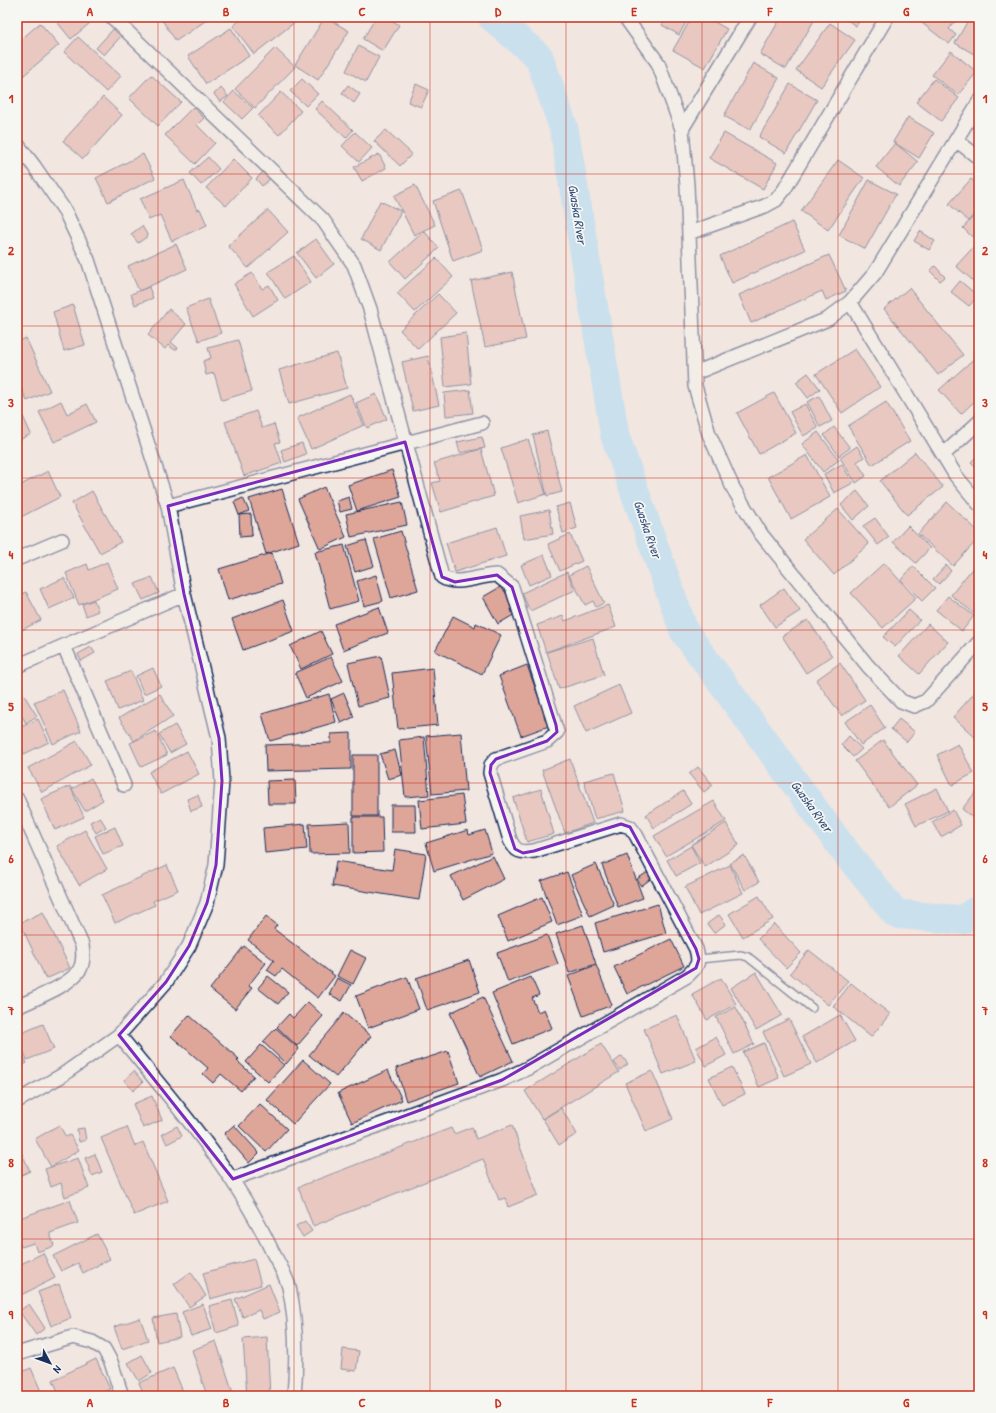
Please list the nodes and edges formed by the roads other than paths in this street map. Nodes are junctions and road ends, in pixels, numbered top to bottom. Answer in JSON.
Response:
{"nodes":[{"id":1,"x":112,"y":17,"type":"edge"},
{"id":2,"x":625,"y":17,"type":"edge"},
{"id":3,"x":750,"y":17,"type":"edge"},
{"id":4,"x":887,"y":17,"type":"edge"},
{"id":5,"x":979,"y":102,"type":"edge"},
{"id":6,"x":682,"y":129,"type":"junction"},
{"id":7,"x":956,"y":140,"type":"junction"},
{"id":8,"x":17,"y":144,"type":"edge"},
{"id":9,"x":979,"y":158,"type":"edge"},
{"id":10,"x":689,"y":233,"type":"junction"},
{"id":11,"x":850,"y":302,"type":"junction"},
{"id":12,"x":695,"y":374,"type":"junction"},
{"id":13,"x":979,"y":422,"type":"edge"},
{"id":14,"x":482,"y":423,"type":"dead end"},
{"id":15,"x":405,"y":442,"type":"junction"},
{"id":16,"x":943,"y":455,"type":"junction"},
{"id":17,"x":979,"y":504,"type":"edge"},
{"id":18,"x":168,"y":506,"type":"junction"},
{"id":19,"x":62,"y":540,"type":"dead end"},
{"id":20,"x":17,"y":559,"type":"edge"},
{"id":21,"x":184,"y":594,"type":"junction"},
{"id":22,"x":979,"y":642,"type":"edge"},
{"id":23,"x":64,"y":646,"type":"junction"},
{"id":24,"x":17,"y":666,"type":"edge"},
{"id":25,"x":124,"y":785,"type":"dead end"},
{"id":26,"x":17,"y":799,"type":"edge"},
{"id":27,"x":699,"y":959,"type":"junction"},
{"id":28,"x":17,"y":1007,"type":"edge"},
{"id":29,"x":812,"y":1008,"type":"dead end"},
{"id":30,"x":119,"y":1035,"type":"junction"},
{"id":31,"x":17,"y":1101,"type":"edge"},
{"id":32,"x":233,"y":1179,"type":"junction"},
{"id":33,"x":17,"y":1354,"type":"edge"},
{"id":34,"x":122,"y":1396,"type":"edge"},
{"id":35,"x":294,"y":1396,"type":"edge"}],
"edges":[{"from":1,"to":15,"type":"street"},
{"from":2,"to":6,"type":"street"},
{"from":3,"to":6,"type":"street"},
{"from":4,"to":10,"type":"street"},
{"from":5,"to":7,"type":"street"},
{"from":6,"to":10,"type":"street"},
{"from":7,"to":9,"type":"street"},
{"from":7,"to":11,"type":"street"},
{"from":8,"to":18,"type":"street"},
{"from":10,"to":12,"type":"street"},
{"from":11,"to":12,"type":"street"},
{"from":11,"to":16,"type":"street"},
{"from":12,"to":22,"type":"street"},
{"from":13,"to":16,"type":"street"},
{"from":14,"to":15,"type":"street"},
{"from":15,"to":18,"type":"street"},
{"from":15,"to":27,"type":"street"},
{"from":16,"to":17,"type":"street"},
{"from":18,"to":21,"type":"street"},
{"from":19,"to":20,"type":"street"},
{"from":21,"to":23,"type":"street"},
{"from":21,"to":30,"type":"street"},
{"from":23,"to":24,"type":"street"},
{"from":23,"to":25,"type":"street"},
{"from":26,"to":28,"type":"street"},
{"from":27,"to":29,"type":"lane"},
{"from":27,"to":32,"type":"street"},
{"from":30,"to":31,"type":"street"},
{"from":30,"to":32,"type":"street"},
{"from":32,"to":35,"type":"street"},
{"from":33,"to":34,"type":"street"}]}
